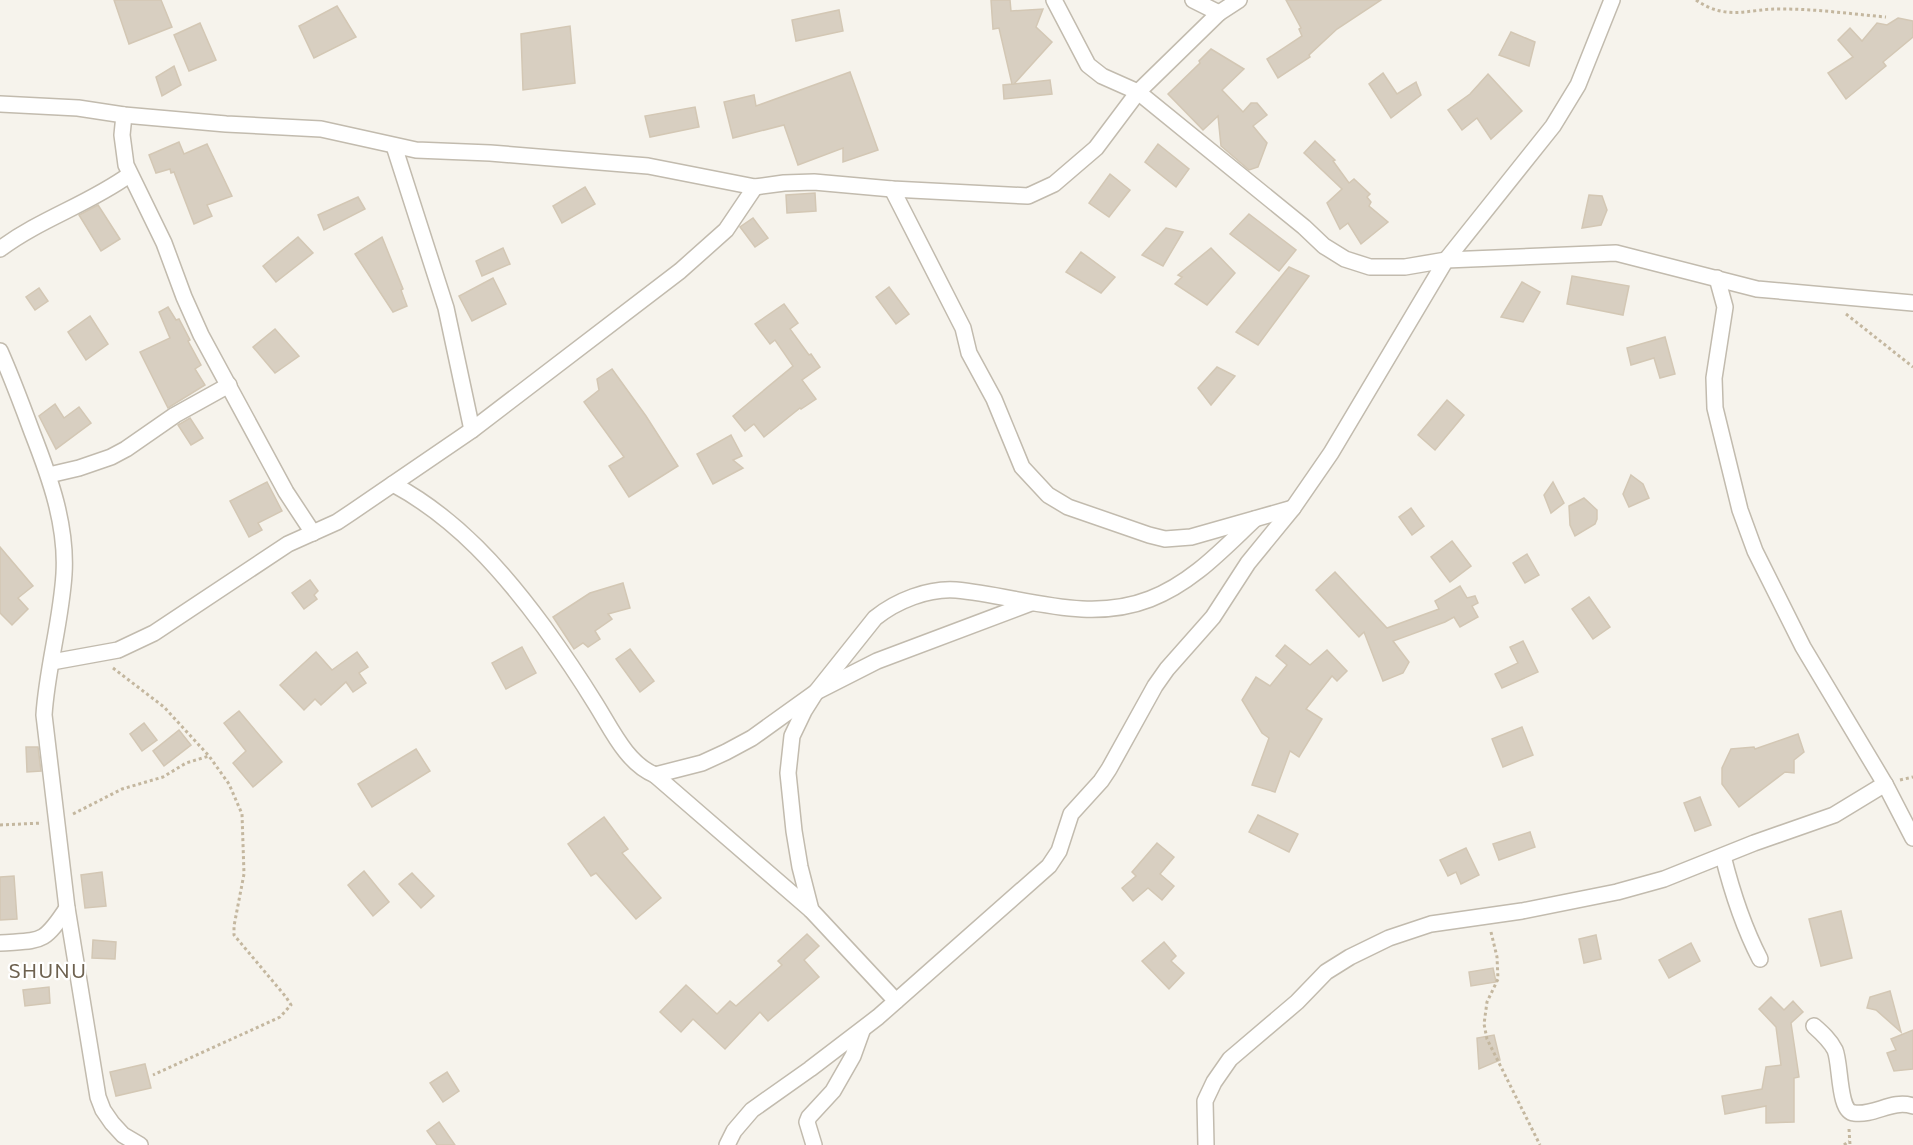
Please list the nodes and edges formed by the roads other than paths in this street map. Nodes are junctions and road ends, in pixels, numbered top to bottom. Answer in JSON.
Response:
{"nodes":[{"id":1,"x":1054,"y":0,"type":"edge"},
{"id":2,"x":1193,"y":0,"type":"edge"},
{"id":3,"x":1239,"y":0,"type":"edge"},
{"id":4,"x":1612,"y":0,"type":"edge"},
{"id":5,"x":1219,"y":13,"type":"junction"},
{"id":6,"x":1138,"y":92,"type":"junction"},
{"id":7,"x":0,"y":104,"type":"edge"},
{"id":8,"x":124,"y":115,"type":"junction"},
{"id":9,"x":394,"y":146,"type":"junction"},
{"id":10,"x":129,"y":175,"type":"junction"},
{"id":11,"x":755,"y":187,"type":"junction"},
{"id":12,"x":892,"y":189,"type":"junction"},
{"id":13,"x":0,"y":249,"type":"edge"},
{"id":14,"x":1446,"y":260,"type":"junction"},
{"id":15,"x":1717,"y":278,"type":"junction"},
{"id":16,"x":1913,"y":303,"type":"edge"},
{"id":17,"x":0,"y":351,"type":"edge"},
{"id":18,"x":229,"y":385,"type":"junction"},
{"id":19,"x":472,"y":430,"type":"junction"},
{"id":20,"x":49,"y":476,"type":"junction"},
{"id":21,"x":393,"y":484,"type":"junction"},
{"id":22,"x":1293,"y":508,"type":"junction"},
{"id":23,"x":1255,"y":519,"type":"junction"},
{"id":24,"x":313,"y":533,"type":"junction"},
{"id":25,"x":1031,"y":603,"type":"junction"},
{"id":26,"x":52,"y":662,"type":"junction"},
{"id":27,"x":816,"y":692,"type":"junction"},
{"id":28,"x":655,"y":775,"type":"junction"},
{"id":29,"x":1885,"y":784,"type":"junction"},
{"id":30,"x":1913,"y":838,"type":"edge"},
{"id":31,"x":1722,"y":856,"type":"junction"},
{"id":32,"x":67,"y":908,"type":"junction"},
{"id":33,"x":811,"y":910,"type":"junction"},
{"id":34,"x":0,"y":943,"type":"edge"},
{"id":35,"x":1760,"y":959,"type":"dead end"},
{"id":36,"x":896,"y":1001,"type":"junction"},
{"id":37,"x":1814,"y":1026,"type":"dead end"},
{"id":38,"x":862,"y":1030,"type":"junction"},
{"id":39,"x":1913,"y":1106,"type":"edge"},
{"id":40,"x":140,"y":1145,"type":"edge"},
{"id":41,"x":727,"y":1145,"type":"edge"},
{"id":42,"x":814,"y":1145,"type":"edge"},
{"id":43,"x":1206,"y":1145,"type":"edge"}],
"edges":[{"from":1,"to":6,"type":"street"},
{"from":2,"to":5,"type":"street"},
{"from":3,"to":5,"type":"street"},
{"from":4,"to":14,"type":"street"},
{"from":5,"to":6,"type":"street"},
{"from":6,"to":12,"type":"street"},
{"from":6,"to":14,"type":"street"},
{"from":7,"to":8,"type":"street"},
{"from":8,"to":9,"type":"street"},
{"from":8,"to":10,"type":"street"},
{"from":9,"to":11,"type":"street"},
{"from":9,"to":19,"type":"street"},
{"from":10,"to":13,"type":"street"},
{"from":10,"to":18,"type":"street"},
{"from":11,"to":12,"type":"street"},
{"from":11,"to":19,"type":"street"},
{"from":12,"to":23,"type":"street"},
{"from":14,"to":15,"type":"street"},
{"from":14,"to":22,"type":"street"},
{"from":15,"to":16,"type":"street"},
{"from":15,"to":29,"type":"street"},
{"from":17,"to":20,"type":"street"},
{"from":18,"to":20,"type":"street"},
{"from":18,"to":24,"type":"street"},
{"from":19,"to":21,"type":"street"},
{"from":20,"to":26,"type":"street"},
{"from":21,"to":24,"type":"street"},
{"from":21,"to":28,"type":"street"},
{"from":22,"to":23,"type":"street"},
{"from":22,"to":36,"type":"street"},
{"from":23,"to":25,"type":"street"},
{"from":24,"to":26,"type":"street"},
{"from":25,"to":27,"type":"street"},
{"from":25,"to":27,"type":"street"},
{"from":26,"to":32,"type":"street"},
{"from":27,"to":28,"type":"street"},
{"from":27,"to":33,"type":"street"},
{"from":28,"to":33,"type":"street"},
{"from":29,"to":30,"type":"street"},
{"from":29,"to":31,"type":"street"},
{"from":31,"to":35,"type":"street"},
{"from":31,"to":43,"type":"street"},
{"from":32,"to":34,"type":"street"},
{"from":32,"to":40,"type":"street"},
{"from":33,"to":36,"type":"street"},
{"from":36,"to":38,"type":"street"},
{"from":37,"to":39,"type":"street"},
{"from":38,"to":41,"type":"street"},
{"from":38,"to":42,"type":"street"}]}
